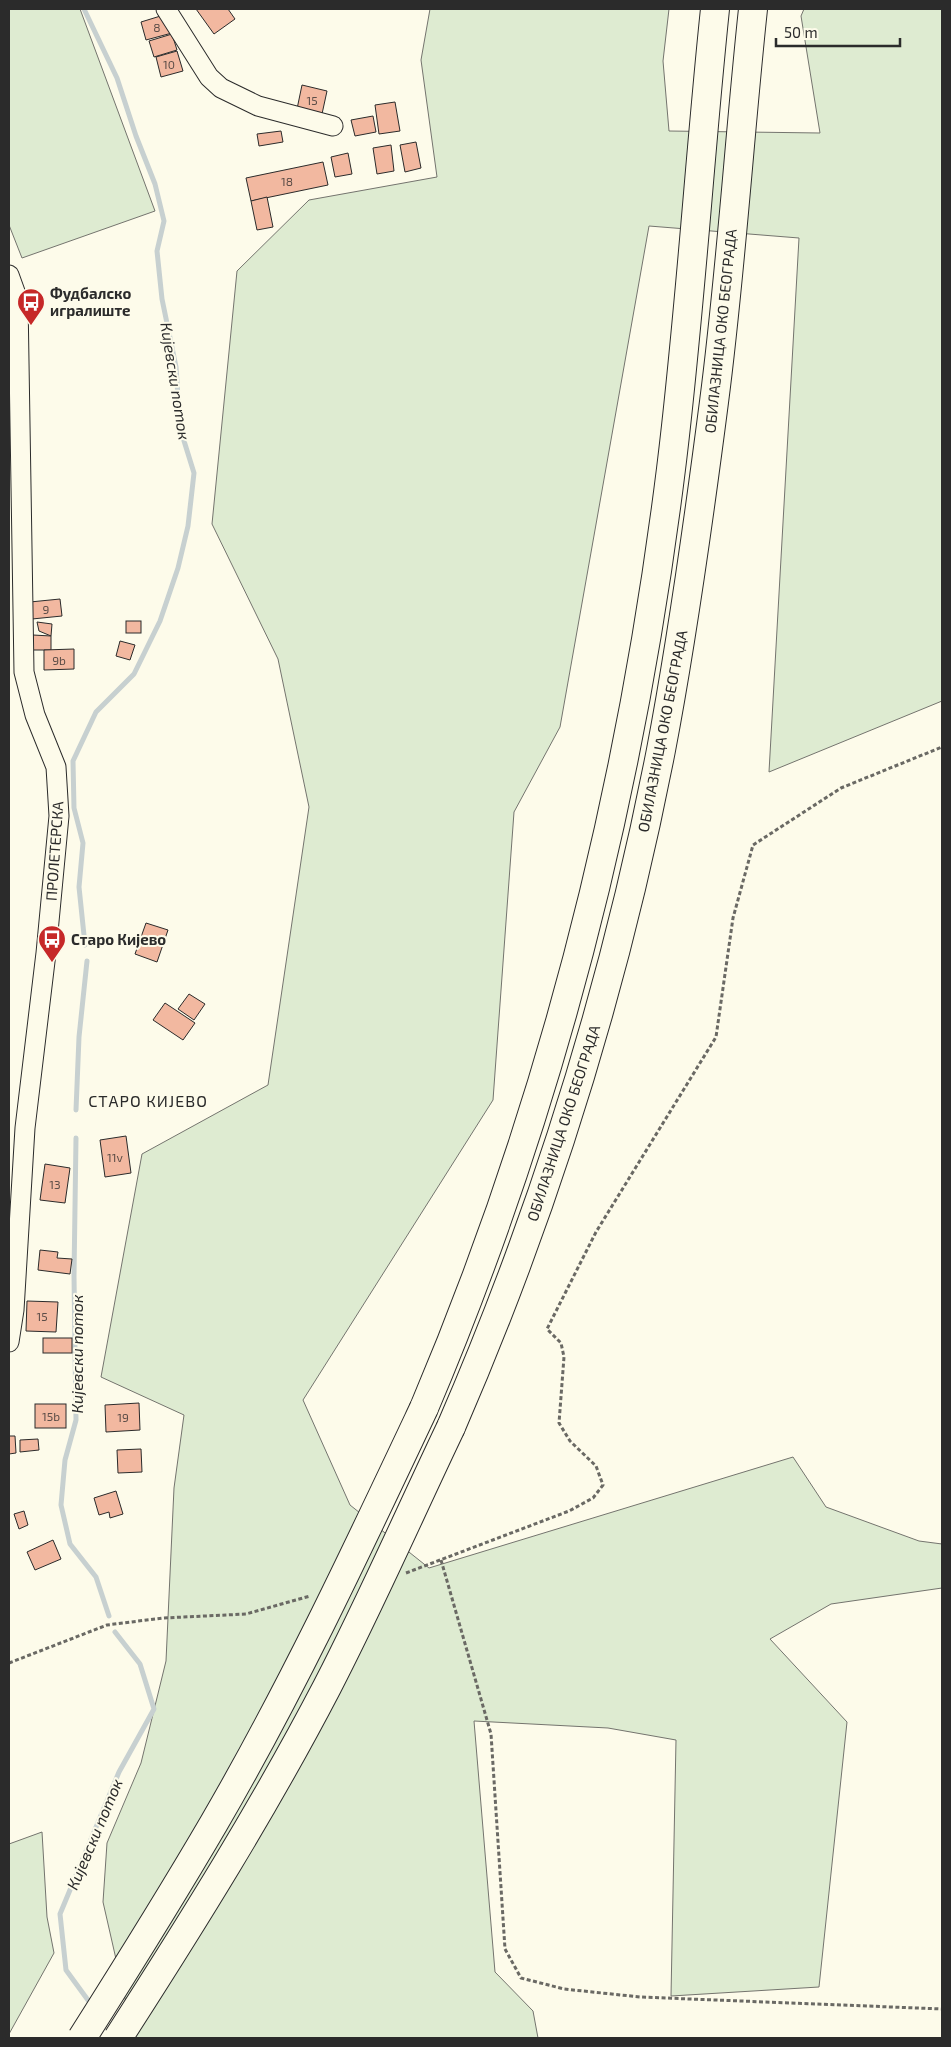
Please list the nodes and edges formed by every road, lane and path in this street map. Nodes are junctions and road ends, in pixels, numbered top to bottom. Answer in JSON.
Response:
{"nodes":[{"id":1,"x":166,"y":9,"type":"edge"},
{"id":2,"x":715,"y":9,"type":"edge"},
{"id":3,"x":753,"y":9,"type":"edge"},
{"id":4,"x":333,"y":126,"type":"dead end"},
{"id":5,"x":9,"y":275,"type":"edge"},
{"id":6,"x":942,"y":747,"type":"edge"},
{"id":7,"x":547,"y":1329,"type":"dead end"},
{"id":8,"x":9,"y":1342,"type":"edge"},
{"id":9,"x":441,"y":1560,"type":"dead end"},
{"id":10,"x":942,"y":2009,"type":"edge"},
{"id":11,"x":82,"y":2038,"type":"edge"},
{"id":12,"x":118,"y":2038,"type":"edge"}],
"edges":[{"from":1,"to":4,"type":"street"},
{"from":2,"to":11,"type":"highway","name":"ОБИЛАЗНИЦА ОКО БЕОГРАДА","bridge":true},
{"from":3,"to":12,"type":"highway","name":"ОБИЛАЗНИЦА ОКО БЕОГРАДА","bridge":true},
{"from":5,"to":8,"type":"street","name":"ПРОЛЕТЕРСКА"},
{"from":6,"to":7,"type":"path"},
{"from":9,"to":10,"type":"path"}]}
